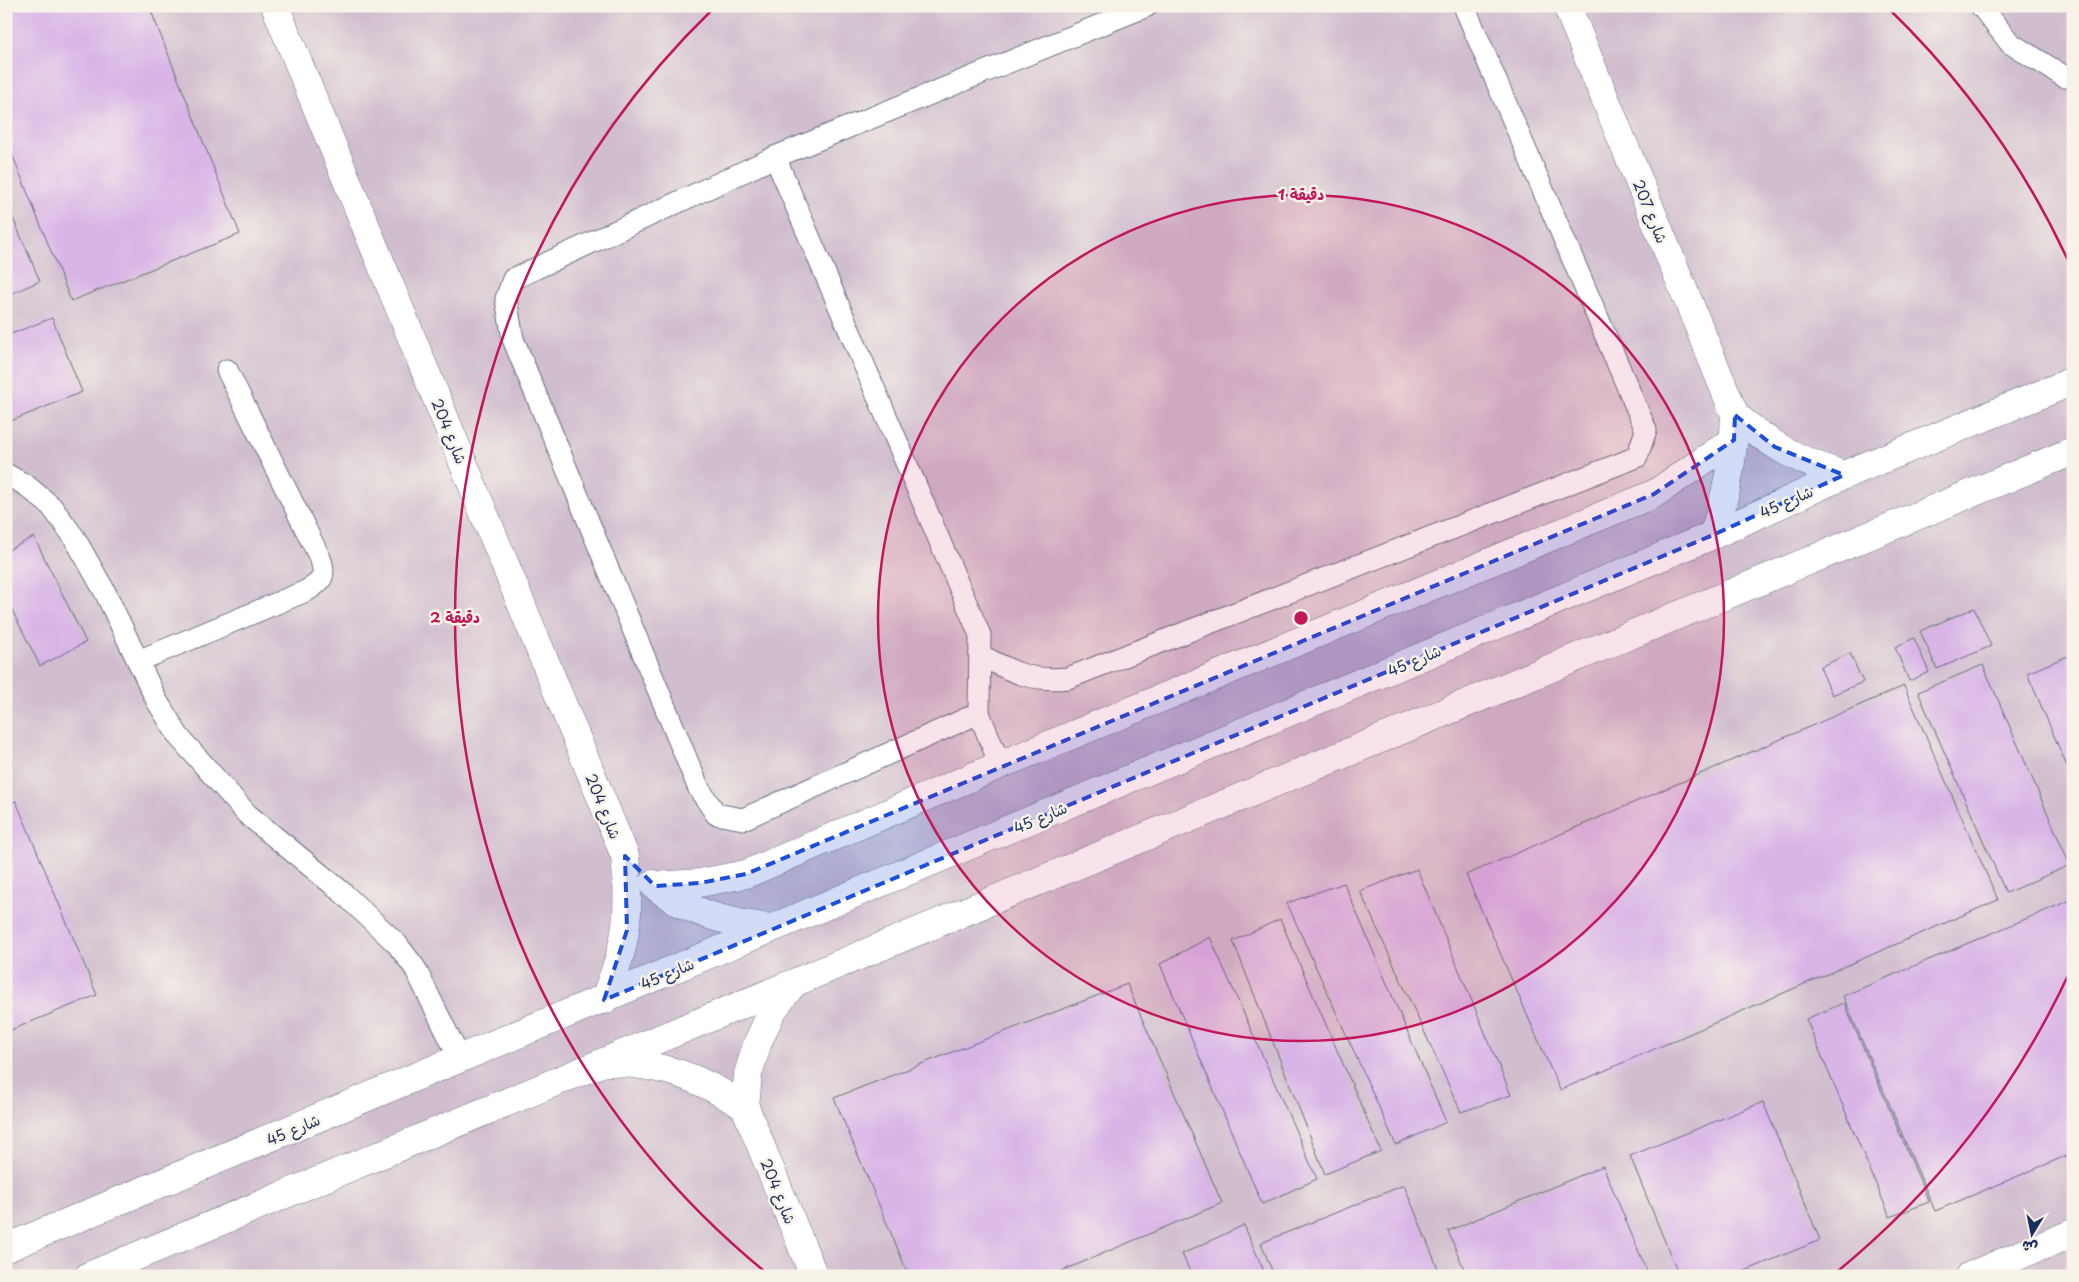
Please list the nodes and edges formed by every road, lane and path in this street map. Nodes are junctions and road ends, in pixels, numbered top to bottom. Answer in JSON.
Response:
{"nodes":[{"id":1,"x":276,"y":6,"type":"edge"},
{"id":2,"x":1147,"y":6,"type":"edge"},
{"id":3,"x":1464,"y":6,"type":"edge"},
{"id":4,"x":1568,"y":6,"type":"edge"},
{"id":5,"x":1981,"y":6,"type":"edge"},
{"id":6,"x":2073,"y":76,"type":"edge"},
{"id":7,"x":775,"y":157,"type":"junction"},
{"id":8,"x":226,"y":370,"type":"dead end"},
{"id":9,"x":2073,"y":381,"type":"edge"},
{"id":10,"x":1734,"y":428,"type":"junction"},
{"id":11,"x":2073,"y":451,"type":"edge"},
{"id":12,"x":6,"y":474,"type":"edge"},
{"id":13,"x":1844,"y":475,"type":"junction"},
{"id":14,"x":1713,"y":535,"type":"junction"},
{"id":15,"x":980,"y":655,"type":"junction"},
{"id":16,"x":138,"y":660,"type":"junction"},
{"id":17,"x":979,"y":714,"type":"junction"},
{"id":18,"x":1000,"y":765,"type":"junction"},
{"id":19,"x":625,"y":856,"type":"junction"},
{"id":20,"x":655,"y":886,"type":"junction"},
{"id":21,"x":774,"y":928,"type":"junction"},
{"id":22,"x":792,"y":984,"type":"junction"},
{"id":23,"x":604,"y":1000,"type":"junction"},
{"id":24,"x":460,"y":1059,"type":"junction"},
{"id":25,"x":603,"y":1061,"type":"junction"},
{"id":26,"x":745,"y":1107,"type":"junction"},
{"id":27,"x":2073,"y":1233,"type":"edge"},
{"id":28,"x":6,"y":1248,"type":"edge"},
{"id":29,"x":90,"y":1276,"type":"edge"},
{"id":30,"x":814,"y":1276,"type":"edge"},
{"id":31,"x":1970,"y":1276,"type":"edge"}],
"edges":[{"from":1,"to":19,"type":"street","name":"شارع 204"},
{"from":2,"to":7,"type":"lane"},
{"from":3,"to":15,"type":"lane"},
{"from":4,"to":10,"type":"street","name":"شارع 207"},
{"from":5,"to":6,"type":"lane"},
{"from":7,"to":15,"type":"lane"},
{"from":7,"to":17,"type":"lane"},
{"from":8,"to":16,"type":"lane"},
{"from":9,"to":13,"type":"street","name":"شارع 45"},
{"from":10,"to":13,"type":"street","name":"شارع 207"},
{"from":10,"to":14,"type":"street"},
{"from":10,"to":18,"type":"street"},
{"from":11,"to":22,"type":"street"},
{"from":12,"to":16,"type":"lane"},
{"from":13,"to":14,"type":"street","name":"شارع 45"},
{"from":14,"to":21,"type":"street","name":"شارع 45"},
{"from":15,"to":17,"type":"lane"},
{"from":16,"to":24,"type":"lane"},
{"from":17,"to":18,"type":"lane"},
{"from":18,"to":20,"type":"street"},
{"from":19,"to":20,"type":"street","name":"شارع 204"},
{"from":19,"to":23,"type":"street","name":"شارع 204"},
{"from":20,"to":21,"type":"street","name":"شارع 204"},
{"from":21,"to":23,"type":"street","name":"شارع 45"},
{"from":22,"to":25,"type":"street"},
{"from":22,"to":26,"type":"street","name":"شارع 204"},
{"from":23,"to":24,"type":"street","name":"شارع 45"},
{"from":24,"to":28,"type":"street","name":"شارع 45"},
{"from":25,"to":26,"type":"street"},
{"from":25,"to":29,"type":"street"},
{"from":26,"to":30,"type":"street","name":"شارع 204"},
{"from":27,"to":31,"type":"street"}]}
